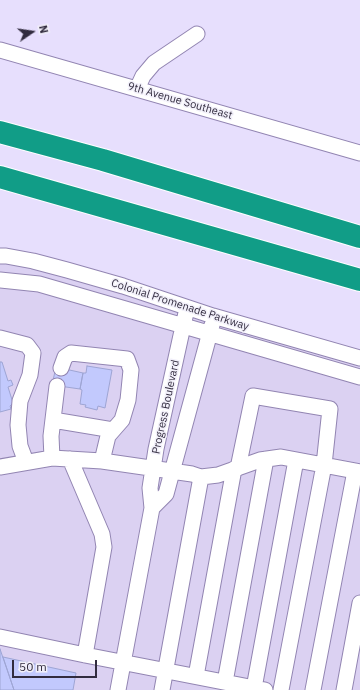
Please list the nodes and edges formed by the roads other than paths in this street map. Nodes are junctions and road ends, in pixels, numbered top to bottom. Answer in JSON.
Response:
{"nodes":[{"id":1,"x":197,"y":34,"type":"dead end"},
{"id":2,"x":0,"y":50,"type":"edge"},
{"id":3,"x":137,"y":89,"type":"junction"},
{"id":4,"x":0,"y":118,"type":"edge"},
{"id":5,"x":0,"y":132,"type":"edge"},
{"id":6,"x":360,"y":153,"type":"edge"},
{"id":7,"x":103,"y":160,"type":"junction"},
{"id":8,"x":0,"y":177,"type":"edge"},
{"id":9,"x":360,"y":237,"type":"edge"},
{"id":10,"x":0,"y":256,"type":"edge"},
{"id":11,"x":0,"y":280,"type":"edge"},
{"id":12,"x":360,"y":280,"type":"edge"},
{"id":13,"x":187,"y":308,"type":"junction"},
{"id":14,"x":213,"y":316,"type":"junction"},
{"id":15,"x":183,"y":326,"type":"junction"},
{"id":16,"x":210,"y":334,"type":"junction"},
{"id":17,"x":0,"y":338,"type":"edge"},
{"id":18,"x":360,"y":358,"type":"edge"},
{"id":19,"x":60,"y":368,"type":"dead end"},
{"id":20,"x":360,"y":377,"type":"edge"},
{"id":21,"x":57,"y":386,"type":"dead end"},
{"id":22,"x":53,"y":420,"type":"junction"},
{"id":23,"x":113,"y":430,"type":"junction"},
{"id":24,"x":52,"y":458,"type":"junction"},
{"id":25,"x":266,"y":459,"type":"junction"},
{"id":26,"x":70,"y":460,"type":"junction"},
{"id":27,"x":296,"y":460,"type":"junction"},
{"id":28,"x":102,"y":461,"type":"junction"},
{"id":29,"x":26,"y":462,"type":"junction"},
{"id":30,"x":1,"y":464,"type":"edge"},
{"id":31,"x":324,"y":465,"type":"junction"},
{"id":32,"x":153,"y":468,"type":"junction"},
{"id":33,"x":236,"y":469,"type":"junction"},
{"id":34,"x":172,"y":471,"type":"junction"},
{"id":35,"x":358,"y":472,"type":"edge"},
{"id":36,"x":201,"y":477,"type":"junction"},
{"id":37,"x":152,"y":508,"type":"junction"},
{"id":38,"x":360,"y":603,"type":"edge"},
{"id":39,"x":0,"y":637,"type":"edge"},
{"id":40,"x":85,"y":655,"type":"junction"},
{"id":41,"x":124,"y":662,"type":"junction"},
{"id":42,"x":165,"y":670,"type":"junction"},
{"id":43,"x":196,"y":676,"type":"junction"},
{"id":44,"x":225,"y":682,"type":"junction"},
{"id":45,"x":260,"y":689,"type":"edge"},
{"id":46,"x":118,"y":690,"type":"edge"},
{"id":47,"x":162,"y":690,"type":"edge"},
{"id":48,"x":281,"y":690,"type":"edge"},
{"id":49,"x":313,"y":690,"type":"edge"},
{"id":50,"x":344,"y":690,"type":"edge"}],
"edges":[{"from":1,"to":3,"type":"street"},
{"from":2,"to":3,"type":"street","name":"9th Avenue Southeast"},
{"from":3,"to":6,"type":"street","name":"9th Avenue Southeast"},
{"from":4,"to":7,"type":"highway"},
{"from":5,"to":7,"type":"highway"},
{"from":7,"to":9,"type":"highway"},
{"from":8,"to":12,"type":"highway"},
{"from":10,"to":13,"type":"street","name":"Colonial Promenade Parkway"},
{"from":11,"to":15,"type":"street","name":"Colonial Promenade Parkway"},
{"from":13,"to":14,"type":"street","name":"Colonial Promenade Parkway"},
{"from":13,"to":15,"type":"street","name":"Progress Boulevard"},
{"from":14,"to":16,"type":"street","name":"Progress Boulevard"},
{"from":14,"to":18,"type":"street","name":"Colonial Promenade Parkway"},
{"from":15,"to":16,"type":"street","name":"Colonial Promenade Parkway"},
{"from":15,"to":32,"type":"street","name":"Progress Boulevard"},
{"from":16,"to":20,"type":"street","name":"Colonial Promenade Parkway"},
{"from":16,"to":34,"type":"street","name":"Progress Boulevard"},
{"from":17,"to":29,"type":"street"},
{"from":19,"to":23,"type":"street"},
{"from":21,"to":22,"type":"street"},
{"from":22,"to":23,"type":"street"},
{"from":22,"to":24,"type":"street"},
{"from":23,"to":28,"type":"street"},
{"from":24,"to":26,"type":"street"},
{"from":24,"to":29,"type":"street"},
{"from":25,"to":27,"type":"street"},
{"from":25,"to":33,"type":"street"},
{"from":25,"to":44,"type":"street"},
{"from":26,"to":28,"type":"street"},
{"from":26,"to":40,"type":"street"},
{"from":27,"to":31,"type":"street"},
{"from":27,"to":45,"type":"street"},
{"from":28,"to":32,"type":"street"},
{"from":29,"to":30,"type":"street"},
{"from":31,"to":33,"type":"street"},
{"from":31,"to":35,"type":"street"},
{"from":31,"to":48,"type":"street"},
{"from":32,"to":34,"type":"street"},
{"from":32,"to":37,"type":"street","name":"Progress Boulevard"},
{"from":33,"to":36,"type":"street"},
{"from":33,"to":43,"type":"street"},
{"from":34,"to":36,"type":"street"},
{"from":34,"to":37,"type":"street","name":"Progress Boulevard"},
{"from":35,"to":49,"type":"street"},
{"from":36,"to":42,"type":"street"},
{"from":37,"to":41,"type":"street","name":"Progress Boulevard"},
{"from":38,"to":50,"type":"street"},
{"from":39,"to":40,"type":"street"},
{"from":40,"to":41,"type":"street"},
{"from":41,"to":42,"type":"street"},
{"from":41,"to":46,"type":"street","name":"Progress Boulevard"},
{"from":42,"to":43,"type":"street"},
{"from":42,"to":47,"type":"street"},
{"from":43,"to":44,"type":"street"},
{"from":44,"to":45,"type":"street"}]}
